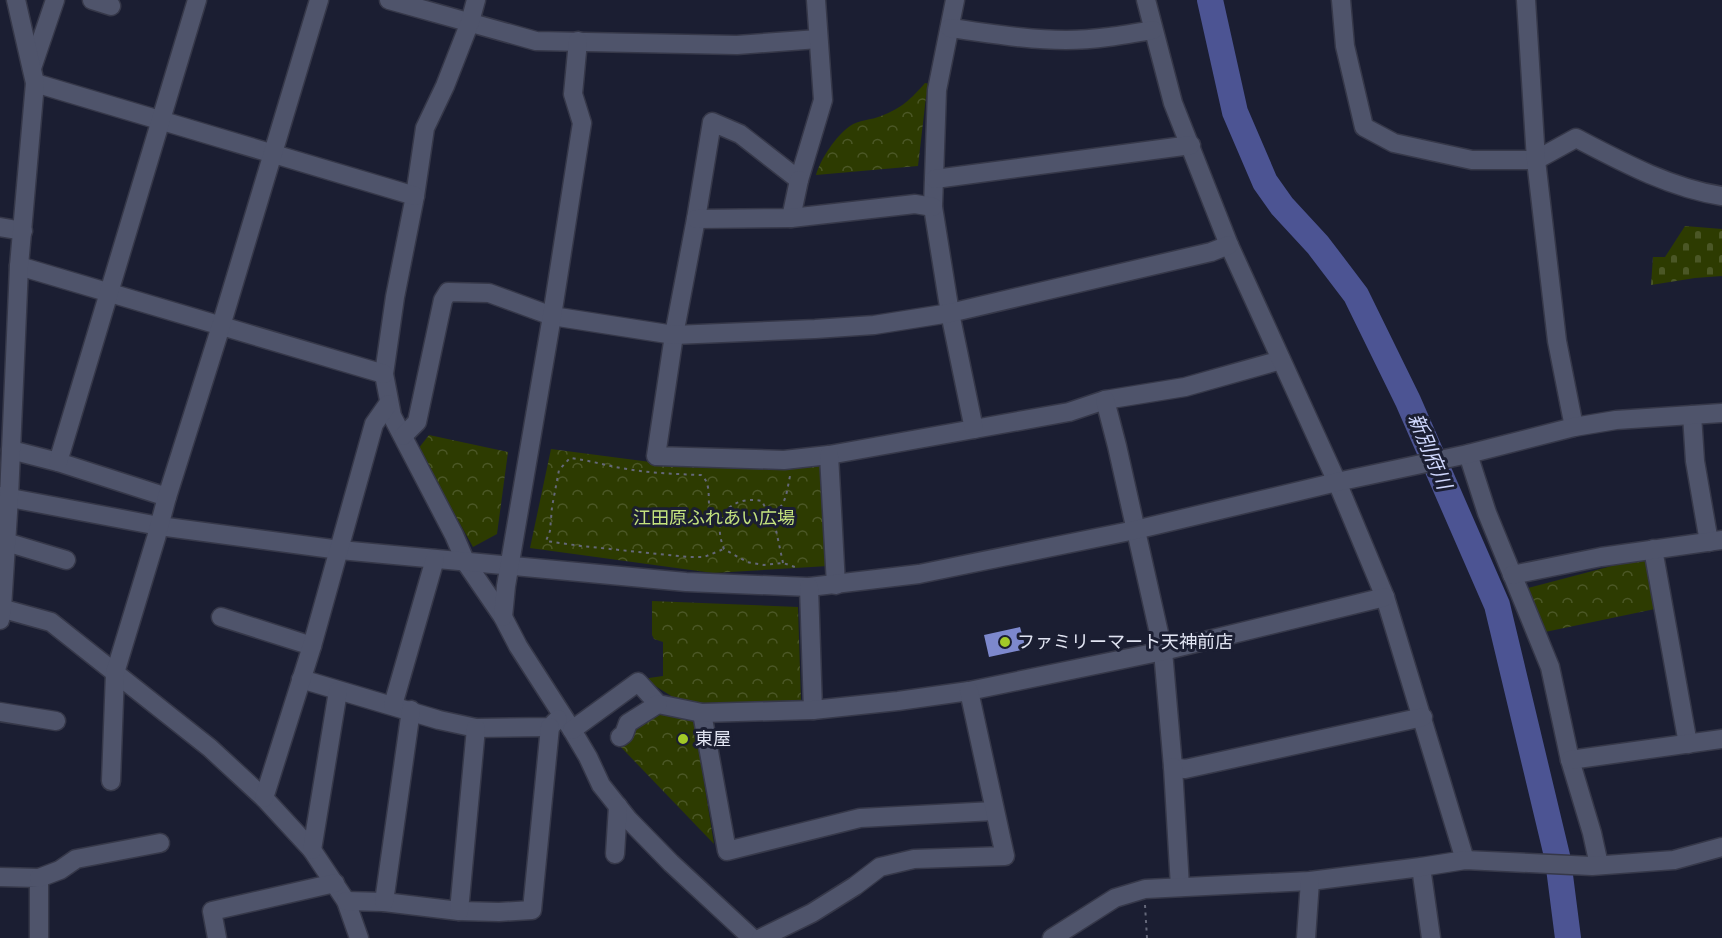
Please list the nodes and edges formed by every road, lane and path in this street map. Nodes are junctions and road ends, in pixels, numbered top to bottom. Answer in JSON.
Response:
{"nodes":[{"id":1,"x":16,"y":0,"type":"edge"},
{"id":2,"x":55,"y":0,"type":"edge"},
{"id":3,"x":92,"y":0,"type":"edge"},
{"id":4,"x":197,"y":0,"type":"edge"},
{"id":5,"x":319,"y":0,"type":"edge"},
{"id":6,"x":388,"y":0,"type":"edge"},
{"id":7,"x":476,"y":0,"type":"edge"},
{"id":8,"x":816,"y":0,"type":"edge"},
{"id":9,"x":955,"y":0,"type":"edge"},
{"id":10,"x":1146,"y":0,"type":"edge"},
{"id":11,"x":1341,"y":0,"type":"edge"},
{"id":12,"x":1532,"y":1,"type":"edge"},
{"id":13,"x":111,"y":6,"type":"dead end"},
{"id":14,"x":470,"y":22,"type":"junction"},
{"id":15,"x":950,"y":28,"type":"junction"},
{"id":16,"x":1153,"y":30,"type":"junction"},
{"id":17,"x":818,"y":39,"type":"junction"},
{"id":18,"x":578,"y":41,"type":"junction"},
{"id":19,"x":33,"y":76,"type":"junction"},
{"id":20,"x":160,"y":119,"type":"junction"},
{"id":21,"x":1191,"y":145,"type":"junction"},
{"id":22,"x":272,"y":155,"type":"junction"},
{"id":23,"x":1536,"y":160,"type":"junction"},
{"id":24,"x":935,"y":179,"type":"junction"},
{"id":25,"x":799,"y":180,"type":"junction"},
{"id":26,"x":1722,"y":195,"type":"edge"},
{"id":27,"x":415,"y":196,"type":"junction"},
{"id":28,"x":933,"y":207,"type":"junction"},
{"id":29,"x":791,"y":218,"type":"junction"},
{"id":30,"x":696,"y":219,"type":"junction"},
{"id":31,"x":0,"y":227,"type":"edge"},
{"id":32,"x":22,"y":231,"type":"junction"},
{"id":33,"x":1229,"y":245,"type":"junction"},
{"id":34,"x":19,"y":266,"type":"junction"},
{"id":35,"x":108,"y":292,"type":"junction"},
{"id":36,"x":950,"y":313,"type":"junction"},
{"id":37,"x":552,"y":316,"type":"junction"},
{"id":38,"x":221,"y":326,"type":"junction"},
{"id":39,"x":674,"y":334,"type":"junction"},
{"id":40,"x":1281,"y":360,"type":"junction"},
{"id":41,"x":384,"y":374,"type":"junction"},
{"id":42,"x":1105,"y":400,"type":"junction"},
{"id":43,"x":388,"y":404,"type":"junction"},
{"id":44,"x":1722,"y":413,"type":"edge"},
{"id":45,"x":1692,"y":415,"type":"junction"},
{"id":46,"x":1574,"y":427,"type":"junction"},
{"id":47,"x":974,"y":429,"type":"junction"},
{"id":48,"x":403,"y":436,"type":"junction"},
{"id":49,"x":11,"y":450,"type":"junction"},
{"id":50,"x":829,"y":454,"type":"junction"},
{"id":51,"x":1468,"y":454,"type":"junction"},
{"id":52,"x":58,"y":462,"type":"junction"},
{"id":53,"x":791,"y":471,"type":"dead end"},
{"id":54,"x":1337,"y":482,"type":"junction"},
{"id":55,"x":5,"y":497,"type":"edge"},
{"id":56,"x":167,"y":497,"type":"junction"},
{"id":57,"x":768,"y":516,"type":"junction"},
{"id":58,"x":720,"y":521,"type":"junction"},
{"id":59,"x":159,"y":526,"type":"junction"},
{"id":60,"x":1135,"y":530,"type":"junction"},
{"id":61,"x":1715,"y":541,"type":"edge"},
{"id":62,"x":6,"y":542,"type":"junction"},
{"id":63,"x":724,"y":549,"type":"junction"},
{"id":64,"x":1653,"y":549,"type":"junction"},
{"id":65,"x":340,"y":550,"type":"junction"},
{"id":66,"x":435,"y":559,"type":"junction"},
{"id":67,"x":66,"y":560,"type":"dead end"},
{"id":68,"x":466,"y":563,"type":"junction"},
{"id":69,"x":783,"y":563,"type":"junction"},
{"id":70,"x":509,"y":567,"type":"junction"},
{"id":71,"x":798,"y":568,"type":"dead end"},
{"id":72,"x":1512,"y":575,"type":"junction"},
{"id":73,"x":836,"y":585,"type":"junction"},
{"id":74,"x":809,"y":587,"type":"junction"},
{"id":75,"x":1385,"y":597,"type":"junction"},
{"id":76,"x":1,"y":612,"type":"edge"},
{"id":77,"x":220,"y":617,"type":"dead end"},
{"id":78,"x":502,"y":617,"type":"junction"},
{"id":79,"x":312,"y":646,"type":"junction"},
{"id":80,"x":1163,"y":651,"type":"junction"},
{"id":81,"x":116,"y":673,"type":"junction"},
{"id":82,"x":301,"y":679,"type":"junction"},
{"id":83,"x":338,"y":691,"type":"junction"},
{"id":84,"x":969,"y":691,"type":"junction"},
{"id":85,"x":658,"y":704,"type":"junction"},
{"id":86,"x":393,"y":705,"type":"junction"},
{"id":87,"x":411,"y":710,"type":"junction"},
{"id":88,"x":813,"y":710,"type":"junction"},
{"id":89,"x":0,"y":712,"type":"edge"},
{"id":90,"x":702,"y":713,"type":"junction"},
{"id":91,"x":1423,"y":717,"type":"junction"},
{"id":92,"x":56,"y":721,"type":"dead end"},
{"id":93,"x":561,"y":724,"type":"junction"},
{"id":94,"x":476,"y":728,"type":"junction"},
{"id":95,"x":620,"y":736,"type":"dead end"},
{"id":96,"x":1722,"y":739,"type":"edge"},
{"id":97,"x":1688,"y":744,"type":"junction"},
{"id":98,"x":1570,"y":760,"type":"junction"},
{"id":99,"x":1173,"y":767,"type":"junction"},
{"id":100,"x":111,"y":780,"type":"dead end"},
{"id":101,"x":264,"y":798,"type":"junction"},
{"id":102,"x":618,"y":806,"type":"junction"},
{"id":103,"x":994,"y":811,"type":"junction"},
{"id":104,"x":160,"y":843,"type":"dead end"},
{"id":105,"x":1722,"y":847,"type":"edge"},
{"id":106,"x":312,"y":850,"type":"junction"},
{"id":107,"x":615,"y":854,"type":"dead end"},
{"id":108,"x":1469,"y":860,"type":"junction"},
{"id":109,"x":1595,"y":865,"type":"junction"},
{"id":110,"x":1421,"y":867,"type":"junction"},
{"id":111,"x":0,"y":877,"type":"edge"},
{"id":112,"x":39,"y":878,"type":"junction"},
{"id":113,"x":1310,"y":881,"type":"junction"},
{"id":114,"x":334,"y":883,"type":"junction"},
{"id":115,"x":1180,"y":887,"type":"junction"},
{"id":116,"x":1145,"y":890,"type":"junction"},
{"id":117,"x":346,"y":901,"type":"junction"},
{"id":118,"x":384,"y":902,"type":"junction"},
{"id":119,"x":459,"y":911,"type":"junction"},
{"id":120,"x":39,"y":938,"type":"edge"},
{"id":121,"x":217,"y":938,"type":"edge"},
{"id":122,"x":359,"y":938,"type":"edge"},
{"id":123,"x":752,"y":938,"type":"edge"},
{"id":124,"x":761,"y":938,"type":"edge"},
{"id":125,"x":1052,"y":938,"type":"edge"},
{"id":126,"x":1147,"y":938,"type":"edge"},
{"id":127,"x":1306,"y":938,"type":"edge"},
{"id":128,"x":1431,"y":938,"type":"edge"}],
"edges":[{"from":1,"to":19,"type":"street"},
{"from":2,"to":19,"type":"street"},
{"from":3,"to":13,"type":"street"},
{"from":4,"to":20,"type":"street"},
{"from":5,"to":22,"type":"street"},
{"from":6,"to":14,"type":"street"},
{"from":7,"to":14,"type":"street"},
{"from":8,"to":17,"type":"street"},
{"from":9,"to":15,"type":"street"},
{"from":10,"to":16,"type":"street"},
{"from":11,"to":23,"type":"street"},
{"from":12,"to":23,"type":"street"},
{"from":14,"to":18,"type":"street"},
{"from":14,"to":27,"type":"street"},
{"from":15,"to":16,"type":"street"},
{"from":15,"to":24,"type":"street"},
{"from":16,"to":21,"type":"street"},
{"from":17,"to":18,"type":"street"},
{"from":17,"to":25,"type":"street"},
{"from":18,"to":37,"type":"street"},
{"from":19,"to":20,"type":"street"},
{"from":19,"to":32,"type":"street"},
{"from":20,"to":22,"type":"street"},
{"from":20,"to":35,"type":"street"},
{"from":21,"to":24,"type":"street"},
{"from":21,"to":33,"type":"street"},
{"from":22,"to":27,"type":"street"},
{"from":22,"to":38,"type":"street"},
{"from":23,"to":26,"type":"street"},
{"from":23,"to":46,"type":"street"},
{"from":24,"to":28,"type":"street"},
{"from":25,"to":29,"type":"street"},
{"from":25,"to":30,"type":"street"},
{"from":27,"to":41,"type":"street"},
{"from":28,"to":29,"type":"street"},
{"from":28,"to":36,"type":"street"},
{"from":29,"to":30,"type":"street"},
{"from":30,"to":39,"type":"street"},
{"from":31,"to":32,"type":"street"},
{"from":32,"to":34,"type":"street"},
{"from":33,"to":36,"type":"street"},
{"from":33,"to":40,"type":"street"},
{"from":34,"to":35,"type":"street"},
{"from":34,"to":49,"type":"street"},
{"from":35,"to":38,"type":"street"},
{"from":35,"to":52,"type":"street"},
{"from":36,"to":39,"type":"street"},
{"from":36,"to":47,"type":"street"},
{"from":37,"to":39,"type":"street"},
{"from":37,"to":48,"type":"street"},
{"from":37,"to":70,"type":"street"},
{"from":38,"to":41,"type":"street"},
{"from":38,"to":56,"type":"street"},
{"from":39,"to":50,"type":"street"},
{"from":40,"to":42,"type":"street"},
{"from":40,"to":54,"type":"street"},
{"from":41,"to":43,"type":"street"},
{"from":42,"to":47,"type":"street"},
{"from":42,"to":60,"type":"street"},
{"from":43,"to":48,"type":"street"},
{"from":43,"to":65,"type":"street"},
{"from":44,"to":45,"type":"street"},
{"from":45,"to":46,"type":"street"},
{"from":45,"to":61,"type":"street"},
{"from":46,"to":51,"type":"street"},
{"from":47,"to":50,"type":"street"},
{"from":48,"to":68,"type":"street"},
{"from":49,"to":52,"type":"street"},
{"from":49,"to":55,"type":"street"},
{"from":50,"to":73,"type":"street"},
{"from":51,"to":54,"type":"street"},
{"from":51,"to":72,"type":"street"},
{"from":52,"to":56,"type":"street"},
{"from":53,"to":57,"type":"path"},
{"from":54,"to":60,"type":"street"},
{"from":54,"to":75,"type":"street"},
{"from":55,"to":59,"type":"street"},
{"from":55,"to":62,"type":"street"},
{"from":56,"to":59,"type":"street"},
{"from":57,"to":58,"type":"path"},
{"from":57,"to":69,"type":"path"},
{"from":58,"to":63,"type":"path"},
{"from":58,"to":63,"type":"path"},
{"from":59,"to":65,"type":"street"},
{"from":59,"to":81,"type":"street"},
{"from":60,"to":73,"type":"street"},
{"from":60,"to":80,"type":"street"},
{"from":61,"to":64,"type":"street"},
{"from":62,"to":67,"type":"street"},
{"from":62,"to":76,"type":"street"},
{"from":63,"to":69,"type":"path"},
{"from":64,"to":72,"type":"street"},
{"from":64,"to":97,"type":"street"},
{"from":65,"to":66,"type":"street"},
{"from":65,"to":79,"type":"street"},
{"from":66,"to":68,"type":"street"},
{"from":66,"to":86,"type":"street"},
{"from":68,"to":70,"type":"street"},
{"from":68,"to":78,"type":"street"},
{"from":69,"to":71,"type":"path"},
{"from":70,"to":74,"type":"street"},
{"from":70,"to":78,"type":"street"},
{"from":72,"to":98,"type":"street"},
{"from":73,"to":74,"type":"street"},
{"from":74,"to":88,"type":"street"},
{"from":75,"to":80,"type":"street"},
{"from":75,"to":91,"type":"street"},
{"from":76,"to":81,"type":"street"},
{"from":77,"to":79,"type":"street"},
{"from":78,"to":93,"type":"street"},
{"from":79,"to":82,"type":"street"},
{"from":80,"to":84,"type":"street"},
{"from":80,"to":99,"type":"street"},
{"from":81,"to":100,"type":"street"},
{"from":81,"to":101,"type":"street"},
{"from":82,"to":83,"type":"street"},
{"from":82,"to":101,"type":"street"},
{"from":83,"to":86,"type":"street"},
{"from":83,"to":106,"type":"street"},
{"from":84,"to":88,"type":"street"},
{"from":84,"to":103,"type":"street"},
{"from":85,"to":90,"type":"street"},
{"from":85,"to":93,"type":"street"},
{"from":85,"to":95,"type":"street"},
{"from":86,"to":87,"type":"street"},
{"from":87,"to":94,"type":"street"},
{"from":87,"to":118,"type":"street"},
{"from":88,"to":90,"type":"street"},
{"from":89,"to":92,"type":"street"},
{"from":90,"to":103,"type":"street"},
{"from":91,"to":99,"type":"street"},
{"from":91,"to":108,"type":"street"},
{"from":93,"to":94,"type":"street"},
{"from":93,"to":102,"type":"street"},
{"from":93,"to":119,"type":"street"},
{"from":94,"to":119,"type":"street"},
{"from":96,"to":97,"type":"street"},
{"from":97,"to":98,"type":"street"},
{"from":98,"to":109,"type":"street"},
{"from":99,"to":115,"type":"street"},
{"from":101,"to":106,"type":"street"},
{"from":102,"to":107,"type":"street"},
{"from":102,"to":123,"type":"street"},
{"from":103,"to":124,"type":"street"},
{"from":104,"to":112,"type":"street"},
{"from":105,"to":109,"type":"street"},
{"from":106,"to":114,"type":"street"},
{"from":108,"to":109,"type":"street"},
{"from":108,"to":110,"type":"street"},
{"from":110,"to":113,"type":"street"},
{"from":110,"to":128,"type":"street"},
{"from":111,"to":112,"type":"street"},
{"from":112,"to":120,"type":"street"},
{"from":113,"to":115,"type":"street"},
{"from":113,"to":127,"type":"street"},
{"from":114,"to":117,"type":"street"},
{"from":114,"to":121,"type":"street"},
{"from":115,"to":116,"type":"street"},
{"from":116,"to":125,"type":"street"},
{"from":116,"to":126,"type":"path"},
{"from":117,"to":118,"type":"street"},
{"from":117,"to":122,"type":"street"},
{"from":118,"to":119,"type":"street"}]}
